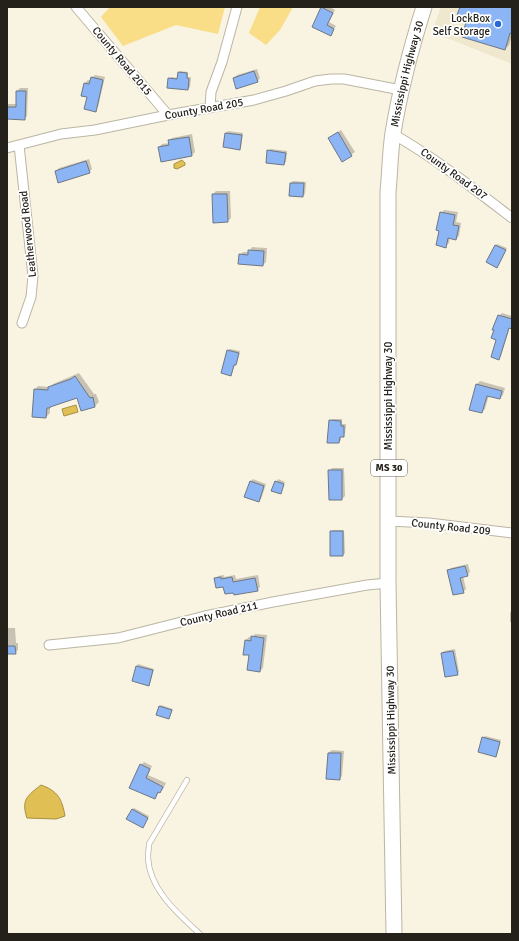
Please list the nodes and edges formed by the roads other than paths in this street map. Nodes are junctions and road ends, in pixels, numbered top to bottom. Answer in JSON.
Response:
{"nodes":[{"id":1,"x":76,"y":7,"type":"edge"},
{"id":2,"x":237,"y":7,"type":"edge"},
{"id":3,"x":424,"y":7,"type":"edge"},
{"id":4,"x":401,"y":90,"type":"junction"},
{"id":5,"x":210,"y":108,"type":"junction"},
{"id":6,"x":168,"y":115,"type":"junction"},
{"id":7,"x":393,"y":134,"type":"junction"},
{"id":8,"x":19,"y":145,"type":"junction"},
{"id":9,"x":7,"y":148,"type":"edge"},
{"id":10,"x":512,"y":218,"type":"edge"},
{"id":11,"x":22,"y":323,"type":"dead end"},
{"id":12,"x":389,"y":521,"type":"junction"},
{"id":13,"x":512,"y":533,"type":"edge"},
{"id":14,"x":388,"y":583,"type":"junction"},
{"id":15,"x":49,"y":645,"type":"dead end"},
{"id":16,"x":187,"y":780,"type":"dead end"},
{"id":17,"x":200,"y":934,"type":"edge"},
{"id":18,"x":394,"y":934,"type":"edge"}],
"edges":[{"from":1,"to":6,"type":"street","name":"County Road 2015"},
{"from":2,"to":5,"type":"street"},
{"from":3,"to":4,"type":"main road","name":"Mississippi Highway 30","number":"MS 30"},
{"from":4,"to":5,"type":"street","name":"County Road 205"},
{"from":4,"to":7,"type":"main road","name":"Mississippi Highway 30","number":"MS 30"},
{"from":5,"to":6,"type":"street","name":"County Road 205"},
{"from":6,"to":8,"type":"street","name":"County Road 205"},
{"from":7,"to":10,"type":"street","name":"County Road 207"},
{"from":7,"to":12,"type":"main road","name":"Mississippi Highway 30","number":"MS 30"},
{"from":8,"to":9,"type":"street","name":"County Road 205"},
{"from":8,"to":11,"type":"street","name":"Leatherwood Road"},
{"from":12,"to":13,"type":"street","name":"County Road 209"},
{"from":12,"to":14,"type":"main road","name":"Mississippi Highway 30","number":"MS 30"},
{"from":14,"to":15,"type":"street","name":"County Road 211"},
{"from":14,"to":18,"type":"main road","name":"Mississippi Highway 30","number":"MS 30"},
{"from":16,"to":17,"type":"lane"}]}
